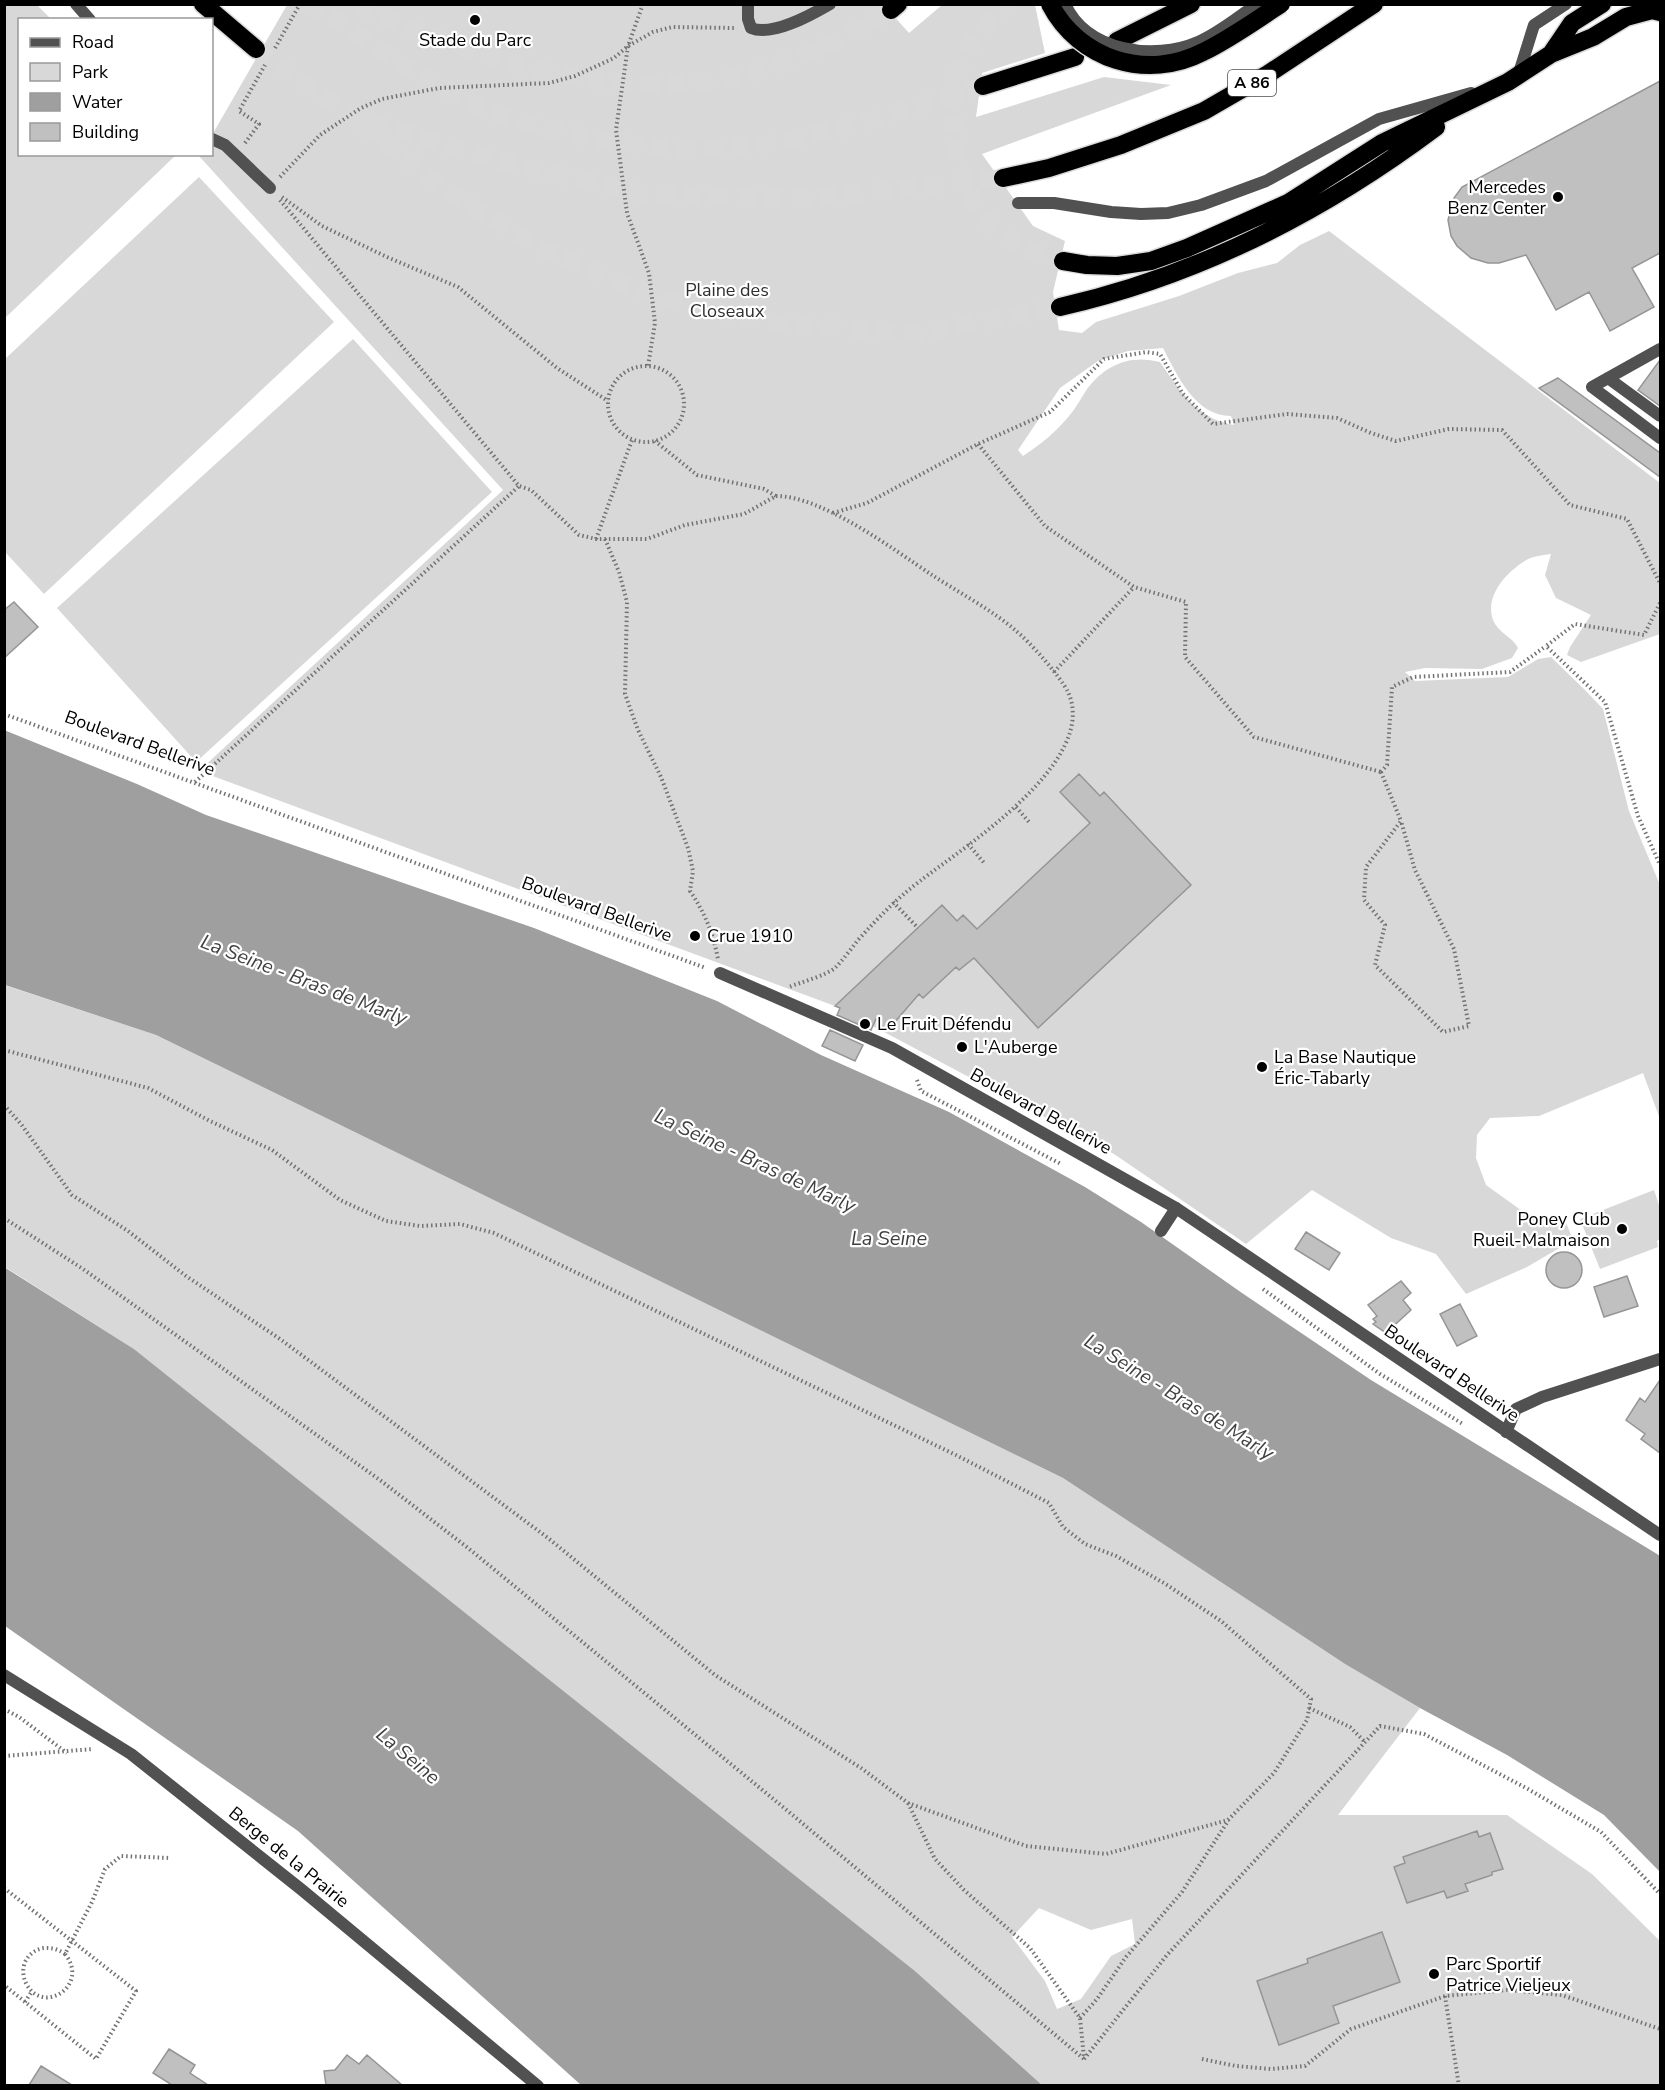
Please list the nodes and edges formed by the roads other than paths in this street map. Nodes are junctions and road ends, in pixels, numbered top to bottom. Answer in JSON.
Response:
{"nodes":[{"id":1,"x":76,"y":4,"type":"edge"},
{"id":2,"x":203,"y":4,"type":"edge"},
{"id":3,"x":748,"y":4,"type":"edge"},
{"id":4,"x":830,"y":4,"type":"edge"},
{"id":5,"x":1050,"y":4,"type":"edge"},
{"id":6,"x":1065,"y":4,"type":"edge"},
{"id":7,"x":1191,"y":4,"type":"edge"},
{"id":8,"x":1257,"y":4,"type":"edge"},
{"id":9,"x":1281,"y":4,"type":"edge"},
{"id":10,"x":1374,"y":4,"type":"edge"},
{"id":11,"x":1566,"y":4,"type":"edge"},
{"id":12,"x":1602,"y":4,"type":"edge"},
{"id":13,"x":1660,"y":12,"type":"edge"},
{"id":14,"x":88,"y":18,"type":"edge"},
{"id":15,"x":1117,"y":41,"type":"dead end"},
{"id":16,"x":1551,"y":54,"type":"junction"},
{"id":17,"x":265,"y":55,"type":"tunnel mouth"},
{"id":18,"x":1075,"y":57,"type":"dead end"},
{"id":19,"x":1513,"y":79,"type":"junction"},
{"id":20,"x":983,"y":86,"type":"tunnel mouth"},
{"id":21,"x":1466,"y":104,"type":"junction"},
{"id":22,"x":213,"y":139,"type":"edge"},
{"id":23,"x":1003,"y":178,"type":"tunnel mouth"},
{"id":24,"x":270,"y":188,"type":"road end"},
{"id":25,"x":1018,"y":202,"type":"dead end"},
{"id":26,"x":1063,"y":261,"type":"tunnel mouth"},
{"id":27,"x":1060,"y":307,"type":"tunnel mouth"},
{"id":28,"x":1660,"y":349,"type":"edge"},
{"id":29,"x":1608,"y":378,"type":"junction"},
{"id":30,"x":1660,"y":416,"type":"edge"},
{"id":31,"x":1660,"y":438,"type":"edge"},
{"id":32,"x":720,"y":973,"type":"road end"},
{"id":33,"x":1176,"y":1208,"type":"junction"},
{"id":34,"x":1161,"y":1231,"type":"dead end"},
{"id":35,"x":1660,"y":1359,"type":"edge"},
{"id":36,"x":1506,"y":1432,"type":"junction"},
{"id":37,"x":1660,"y":1535,"type":"edge"},
{"id":38,"x":4,"y":1675,"type":"edge"},
{"id":39,"x":538,"y":2085,"type":"edge"}],
"edges":[{"from":1,"to":14,"type":"street"},
{"from":2,"to":17,"type":"highway"},
{"from":3,"to":4,"type":"street"},
{"from":5,"to":9,"type":"highway","bridge":true},
{"from":6,"to":8,"type":"street","bridge":true},
{"from":7,"to":15,"type":"highway"},
{"from":10,"to":23,"type":"highway","number":"A 86"},
{"from":11,"to":19,"type":"street"},
{"from":12,"to":16,"type":"highway"},
{"from":13,"to":16,"type":"highway"},
{"from":16,"to":19,"type":"highway"},
{"from":18,"to":20,"type":"highway"},
{"from":19,"to":21,"type":"highway"},
{"from":19,"to":25,"type":"street"},
{"from":21,"to":26,"type":"highway"},
{"from":21,"to":27,"type":"highway"},
{"from":22,"to":24,"type":"street"},
{"from":28,"to":29,"type":"street"},
{"from":29,"to":30,"type":"street"},
{"from":29,"to":31,"type":"street"},
{"from":32,"to":33,"type":"street","name":"Boulevard Bellerive"},
{"from":33,"to":34,"type":"street"},
{"from":33,"to":36,"type":"street","name":"Boulevard Bellerive"},
{"from":35,"to":36,"type":"street"},
{"from":36,"to":37,"type":"street","name":"Boulevard Bellerive"},
{"from":38,"to":39,"type":"street","name":"Berge de la Prairie"}]}
